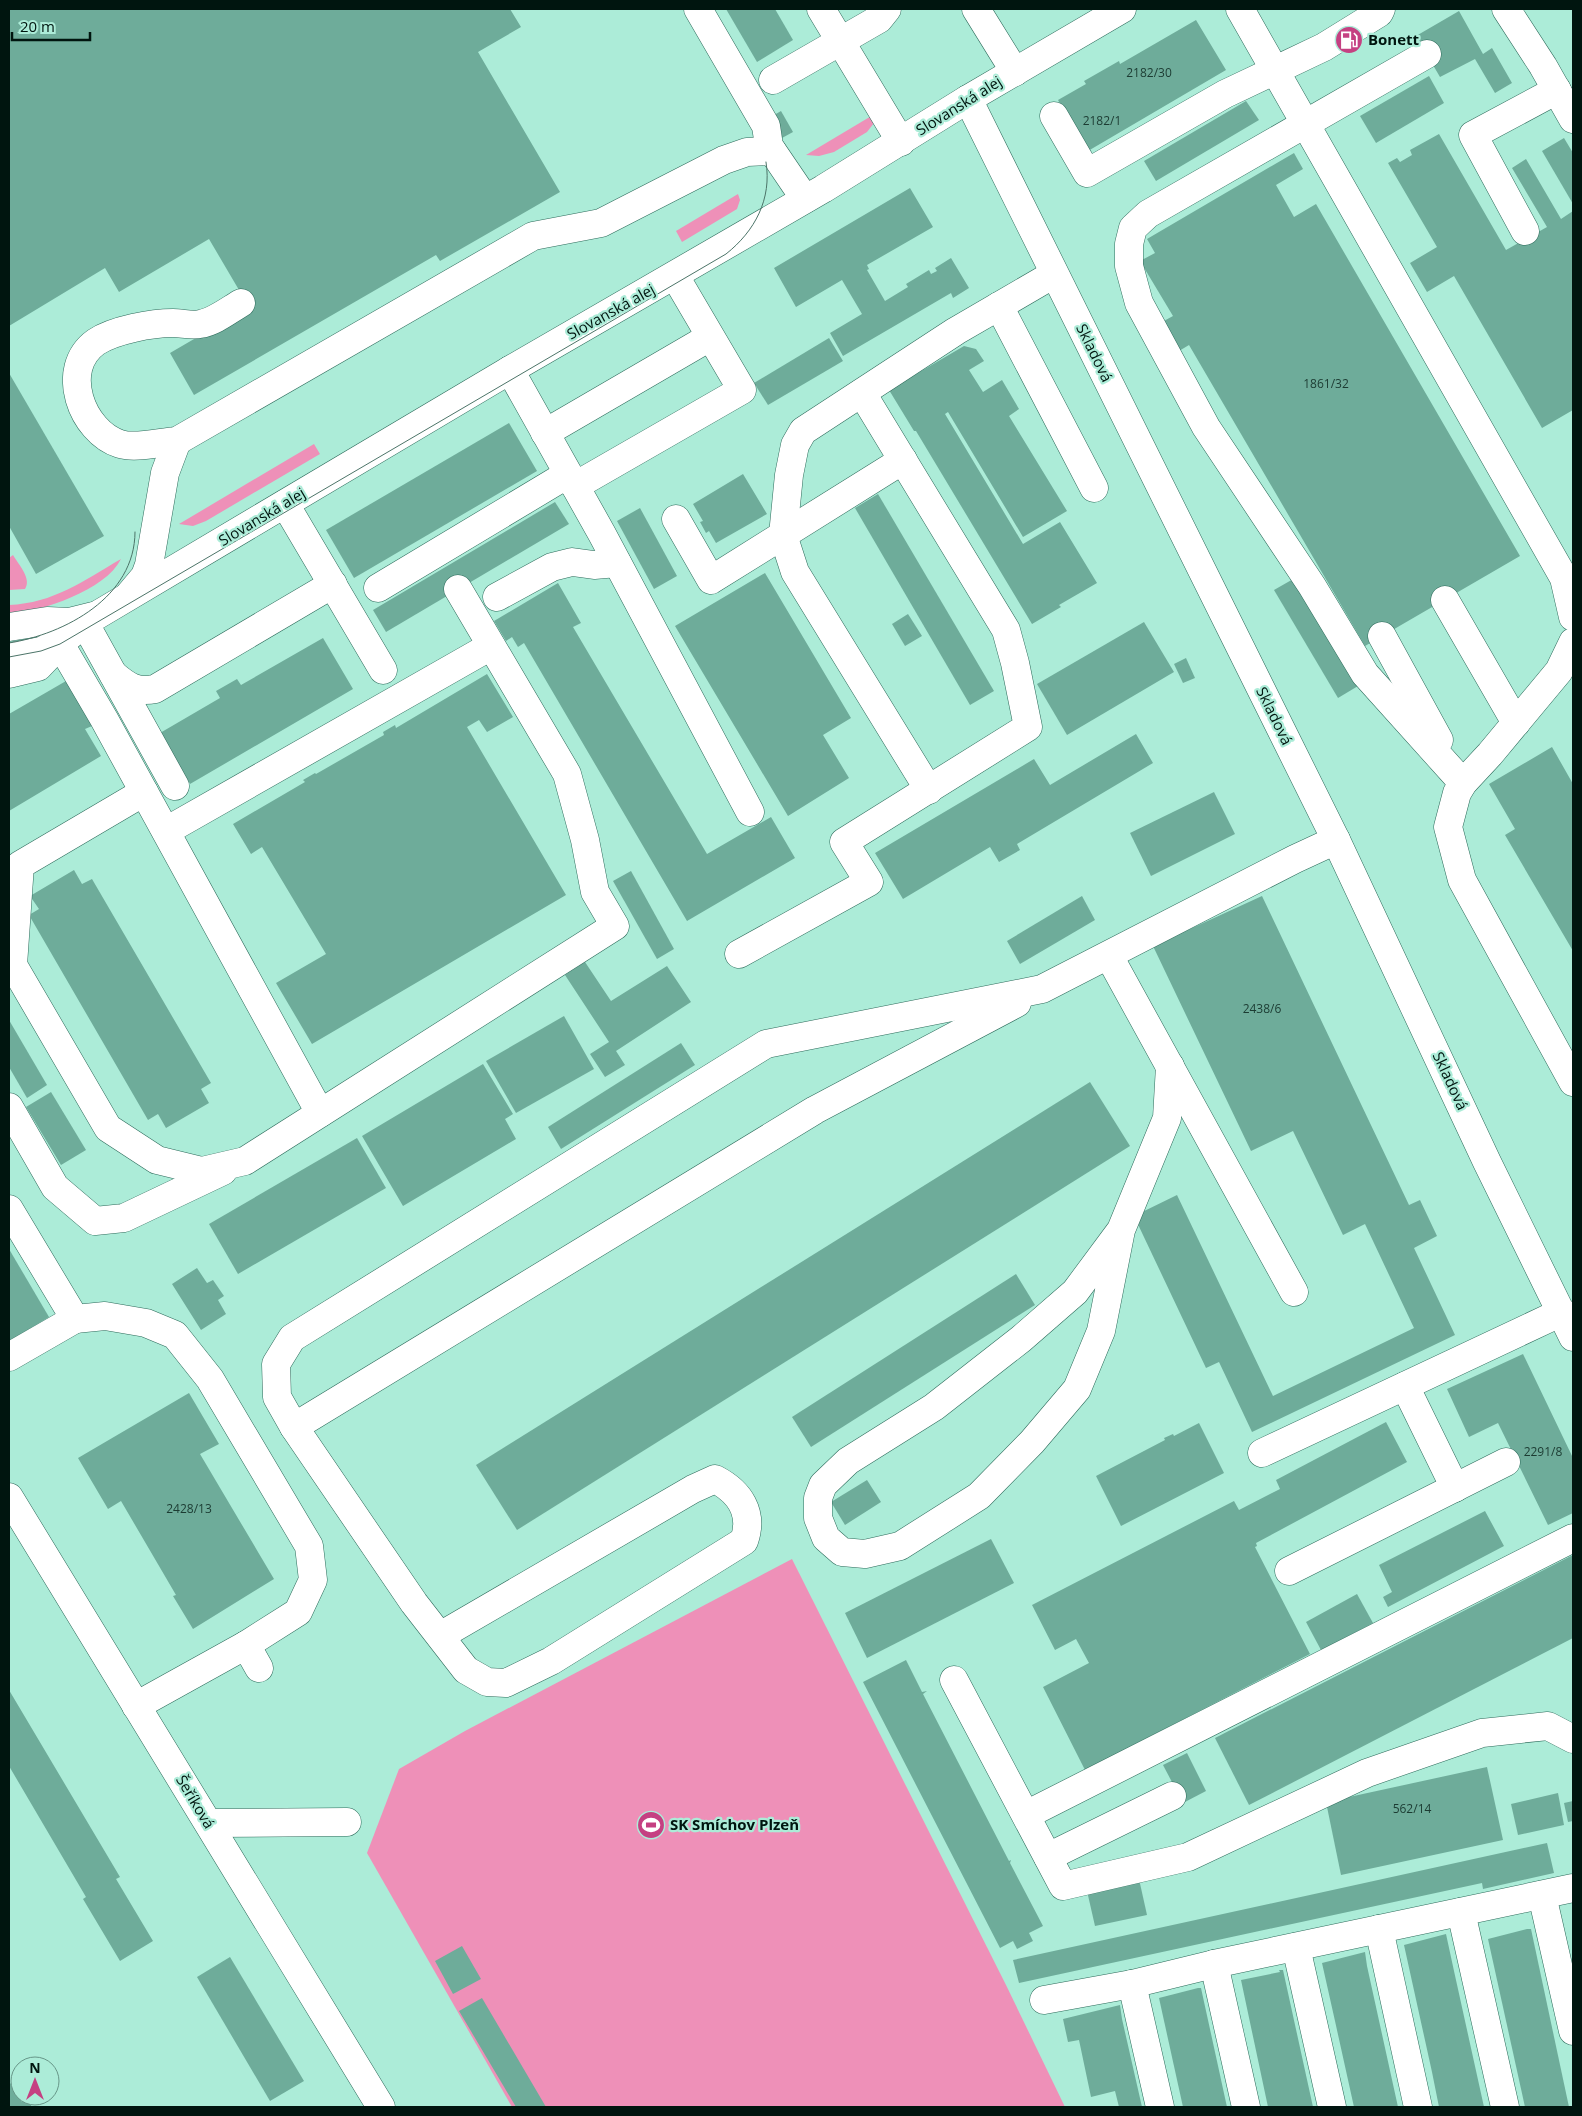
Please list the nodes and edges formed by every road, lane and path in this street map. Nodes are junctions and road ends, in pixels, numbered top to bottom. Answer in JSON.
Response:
{"nodes":[{"id":1,"x":698,"y":9,"type":"edge"},
{"id":2,"x":821,"y":9,"type":"edge"},
{"id":3,"x":887,"y":9,"type":"edge"},
{"id":4,"x":976,"y":9,"type":"edge"},
{"id":5,"x":1122,"y":9,"type":"edge"},
{"id":6,"x":1240,"y":9,"type":"edge"},
{"id":7,"x":1381,"y":9,"type":"edge"},
{"id":8,"x":1506,"y":9,"type":"edge"},
{"id":9,"x":840,"y":41,"type":"junction"},
{"id":10,"x":1427,"y":54,"type":"dead end"},
{"id":11,"x":1275,"y":71,"type":"junction"},
{"id":12,"x":1015,"y":72,"type":"junction"},
{"id":13,"x":773,"y":80,"type":"dead end"},
{"id":14,"x":1557,"y":90,"type":"junction"},
{"id":15,"x":968,"y":99,"type":"junction"},
{"id":16,"x":1054,"y":116,"type":"dead end"},
{"id":17,"x":1573,"y":119,"type":"edge"},
{"id":18,"x":1305,"y":124,"type":"junction"},
{"id":19,"x":901,"y":142,"type":"junction"},
{"id":20,"x":772,"y":151,"type":"junction"},
{"id":21,"x":805,"y":199,"type":"junction"},
{"id":22,"x":1525,"y":231,"type":"dead end"},
{"id":23,"x":1054,"y":274,"type":"junction"},
{"id":24,"x":675,"y":276,"type":"junction"},
{"id":25,"x":241,"y":303,"type":"dead end"},
{"id":26,"x":999,"y":306,"type":"junction"},
{"id":27,"x":710,"y":337,"type":"junction"},
{"id":28,"x":510,"y":370,"type":"junction"},
{"id":29,"x":862,"y":392,"type":"junction"},
{"id":30,"x":545,"y":433,"type":"junction"},
{"id":31,"x":177,"y":441,"type":"junction"},
{"id":32,"x":903,"y":460,"type":"junction"},
{"id":33,"x":571,"y":480,"type":"junction"},
{"id":34,"x":1094,"y":488,"type":"dead end"},
{"id":35,"x":285,"y":504,"type":"junction"},
{"id":36,"x":676,"y":519,"type":"dead end"},
{"id":37,"x":783,"y":535,"type":"junction"},
{"id":38,"x":617,"y":563,"type":"junction"},
{"id":39,"x":333,"y":584,"type":"junction"},
{"id":40,"x":378,"y":588,"type":"dead end"},
{"id":41,"x":458,"y":589,"type":"dead end"},
{"id":42,"x":129,"y":595,"type":"junction"},
{"id":43,"x":496,"y":597,"type":"dead end"},
{"id":44,"x":1445,"y":600,"type":"dead end"},
{"id":45,"x":1573,"y":617,"type":"edge"},
{"id":46,"x":89,"y":618,"type":"junction"},
{"id":47,"x":9,"y":627,"type":"edge"},
{"id":48,"x":54,"y":632,"type":"junction"},
{"id":49,"x":1382,"y":636,"type":"dead end"},
{"id":50,"x":1573,"y":642,"type":"edge"},
{"id":51,"x":491,"y":646,"type":"junction"},
{"id":52,"x":9,"y":657,"type":"edge"},
{"id":53,"x":383,"y":670,"type":"dead end"},
{"id":54,"x":9,"y":674,"type":"edge"},
{"id":55,"x":114,"y":674,"type":"junction"},
{"id":56,"x":1516,"y":723,"type":"junction"},
{"id":57,"x":1463,"y":783,"type":"junction"},
{"id":58,"x":176,"y":786,"type":"dead end"},
{"id":59,"x":929,"y":790,"type":"junction"},
{"id":60,"x":144,"y":792,"type":"junction"},
{"id":61,"x":750,"y":812,"type":"dead end"},
{"id":62,"x":166,"y":831,"type":"junction"},
{"id":63,"x":1336,"y":840,"type":"junction"},
{"id":64,"x":739,"y":954,"type":"dead end"},
{"id":65,"x":1109,"y":956,"type":"junction"},
{"id":66,"x":1042,"y":989,"type":"junction"},
{"id":67,"x":1170,"y":1066,"type":"junction"},
{"id":68,"x":1573,"y":1082,"type":"edge"},
{"id":69,"x":9,"y":1108,"type":"edge"},
{"id":70,"x":320,"y":1113,"type":"junction"},
{"id":71,"x":245,"y":1161,"type":"junction"},
{"id":72,"x":9,"y":1209,"type":"edge"},
{"id":73,"x":1122,"y":1230,"type":"junction"},
{"id":74,"x":1294,"y":1292,"type":"dead end"},
{"id":75,"x":1562,"y":1312,"type":"junction"},
{"id":76,"x":75,"y":1319,"type":"junction"},
{"id":77,"x":1573,"y":1336,"type":"edge"},
{"id":78,"x":9,"y":1357,"type":"edge"},
{"id":79,"x":1405,"y":1386,"type":"junction"},
{"id":80,"x":294,"y":1427,"type":"junction"},
{"id":81,"x":1262,"y":1454,"type":"dead end"},
{"id":82,"x":1506,"y":1462,"type":"dead end"},
{"id":83,"x":1455,"y":1488,"type":"junction"},
{"id":84,"x":9,"y":1497,"type":"edge"},
{"id":85,"x":1573,"y":1538,"type":"edge"},
{"id":86,"x":1289,"y":1571,"type":"dead end"},
{"id":87,"x":440,"y":1636,"type":"junction"},
{"id":88,"x":954,"y":1680,"type":"dead end"},
{"id":89,"x":136,"y":1706,"type":"junction"},
{"id":90,"x":1573,"y":1739,"type":"edge"},
{"id":91,"x":1172,"y":1796,"type":"dead end"},
{"id":92,"x":1026,"y":1815,"type":"junction"},
{"id":93,"x":347,"y":1822,"type":"dead end"},
{"id":94,"x":208,"y":1823,"type":"junction"},
{"id":95,"x":1048,"y":1856,"type":"junction"},
{"id":96,"x":1573,"y":1888,"type":"edge"},
{"id":97,"x":1542,"y":1895,"type":"junction"},
{"id":98,"x":1461,"y":1912,"type":"junction"},
{"id":99,"x":1379,"y":1929,"type":"junction"},
{"id":100,"x":1296,"y":1946,"type":"junction"},
{"id":101,"x":1214,"y":1964,"type":"junction"},
{"id":102,"x":1132,"y":1984,"type":"junction"},
{"id":103,"x":1044,"y":2000,"type":"dead end"},
{"id":104,"x":1573,"y":2031,"type":"edge"},
{"id":105,"x":381,"y":2107,"type":"edge"},
{"id":106,"x":1160,"y":2107,"type":"edge"},
{"id":107,"x":1246,"y":2107,"type":"edge"},
{"id":108,"x":1332,"y":2107,"type":"edge"},
{"id":109,"x":1418,"y":2107,"type":"edge"},
{"id":110,"x":1505,"y":2107,"type":"edge"}],
"edges":[{"from":1,"to":20,"type":"street"},
{"from":2,"to":9,"type":"street"},
{"from":3,"to":9,"type":"street"},
{"from":4,"to":12,"type":"street"},
{"from":5,"to":12,"type":"street","name":"Slovanská alej"},
{"from":6,"to":11,"type":"street"},
{"from":7,"to":11,"type":"street"},
{"from":8,"to":14,"type":"street"},
{"from":9,"to":13,"type":"street"},
{"from":9,"to":19,"type":"street"},
{"from":10,"to":18,"type":"street"},
{"from":11,"to":16,"type":"street"},
{"from":11,"to":18,"type":"street"},
{"from":12,"to":15,"type":"street","name":"Slovanská alej"},
{"from":14,"to":17,"type":"street"},
{"from":14,"to":22,"type":"street"},
{"from":15,"to":19,"type":"street","name":"Slovanská alej"},
{"from":15,"to":23,"type":"street","name":"Skladová"},
{"from":18,"to":45,"type":"street"},
{"from":18,"to":57,"type":"street"},
{"from":19,"to":21,"type":"street","name":"Slovanská alej"},
{"from":20,"to":21,"type":"street"},
{"from":20,"to":31,"type":"street"},
{"from":21,"to":24,"type":"street","name":"Slovanská alej"},
{"from":23,"to":26,"type":"street"},
{"from":23,"to":63,"type":"street","name":"Skladová"},
{"from":24,"to":27,"type":"street"},
{"from":24,"to":28,"type":"street","name":"Slovanská alej"},
{"from":25,"to":31,"type":"street"},
{"from":26,"to":29,"type":"street"},
{"from":26,"to":34,"type":"street"},
{"from":27,"to":30,"type":"street"},
{"from":27,"to":33,"type":"street"},
{"from":28,"to":30,"type":"street"},
{"from":28,"to":35,"type":"street","name":"Slovanská alej"},
{"from":29,"to":32,"type":"street"},
{"from":29,"to":37,"type":"street"},
{"from":30,"to":33,"type":"street"},
{"from":31,"to":42,"type":"street"},
{"from":32,"to":37,"type":"street"},
{"from":32,"to":59,"type":"street"},
{"from":33,"to":38,"type":"street"},
{"from":33,"to":40,"type":"street"},
{"from":35,"to":39,"type":"street"},
{"from":35,"to":42,"type":"street","name":"Slovanská alej"},
{"from":36,"to":37,"type":"street"},
{"from":37,"to":59,"type":"street"},
{"from":38,"to":43,"type":"street"},
{"from":38,"to":61,"type":"street"},
{"from":39,"to":53,"type":"street"},
{"from":39,"to":55,"type":"street"},
{"from":41,"to":51,"type":"street"},
{"from":42,"to":46,"type":"street","name":"Slovanská alej"},
{"from":44,"to":56,"type":"street"},
{"from":46,"to":48,"type":"street","name":"Slovanská alej"},
{"from":46,"to":55,"type":"street"},
{"from":47,"to":48,"type":"street","name":"Slovanská alej"},
{"from":48,"to":52,"type":"street"},
{"from":48,"to":54,"type":"street"},
{"from":48,"to":60,"type":"street"},
{"from":49,"to":57,"type":"street"},
{"from":50,"to":56,"type":"street"},
{"from":51,"to":62,"type":"street"},
{"from":51,"to":70,"type":"street"},
{"from":55,"to":58,"type":"street"},
{"from":56,"to":57,"type":"street"},
{"from":57,"to":68,"type":"street"},
{"from":59,"to":64,"type":"street"},
{"from":60,"to":62,"type":"street"},
{"from":60,"to":71,"type":"street"},
{"from":62,"to":70,"type":"street"},
{"from":63,"to":65,"type":"street"},
{"from":63,"to":75,"type":"street","name":"Skladová"},
{"from":65,"to":66,"type":"street"},
{"from":65,"to":67,"type":"street"},
{"from":66,"to":80,"type":"street"},
{"from":66,"to":80,"type":"street"},
{"from":67,"to":73,"type":"street"},
{"from":67,"to":74,"type":"street"},
{"from":69,"to":71,"type":"street"},
{"from":70,"to":71,"type":"street"},
{"from":72,"to":76,"type":"street"},
{"from":73,"to":73,"type":"street"},
{"from":75,"to":77,"type":"street","name":"Skladová"},
{"from":75,"to":79,"type":"street"},
{"from":76,"to":78,"type":"street"},
{"from":76,"to":89,"type":"street"},
{"from":79,"to":81,"type":"street"},
{"from":79,"to":83,"type":"street"},
{"from":80,"to":87,"type":"street"},
{"from":82,"to":83,"type":"street"},
{"from":83,"to":86,"type":"street"},
{"from":84,"to":89,"type":"street","name":"Šeříková"},
{"from":85,"to":92,"type":"street"},
{"from":87,"to":87,"type":"street"},
{"from":88,"to":92,"type":"street"},
{"from":89,"to":94,"type":"street","name":"Šeříková"},
{"from":90,"to":95,"type":"street"},
{"from":91,"to":95,"type":"street"},
{"from":92,"to":95,"type":"street"},
{"from":93,"to":94,"type":"street"},
{"from":94,"to":105,"type":"street","name":"Šeříková"},
{"from":96,"to":97,"type":"street"},
{"from":97,"to":98,"type":"street"},
{"from":97,"to":104,"type":"street"},
{"from":98,"to":99,"type":"street"},
{"from":98,"to":110,"type":"street"},
{"from":99,"to":100,"type":"street"},
{"from":99,"to":109,"type":"street"},
{"from":100,"to":101,"type":"street"},
{"from":100,"to":108,"type":"street"},
{"from":101,"to":102,"type":"street"},
{"from":101,"to":107,"type":"street"},
{"from":102,"to":103,"type":"street"},
{"from":102,"to":106,"type":"street"}]}
